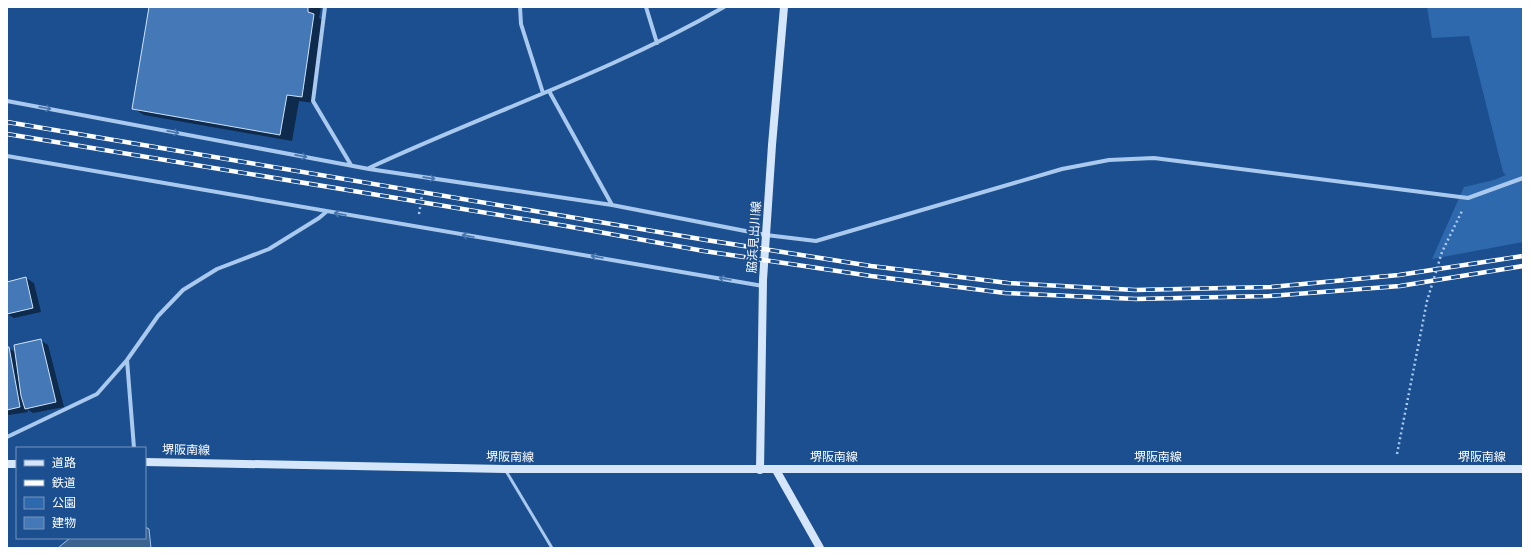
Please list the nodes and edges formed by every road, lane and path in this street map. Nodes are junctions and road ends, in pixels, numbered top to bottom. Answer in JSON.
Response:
{"nodes":[{"id":1,"x":325,"y":7,"type":"edge"},
{"id":2,"x":520,"y":7,"type":"edge"},
{"id":3,"x":646,"y":7,"type":"edge"},
{"id":4,"x":724,"y":7,"type":"edge"},
{"id":5,"x":784,"y":7,"type":"edge"},
{"id":6,"x":657,"y":43,"type":"junction"},
{"id":7,"x":550,"y":91,"type":"junction"},
{"id":8,"x":543,"y":93,"type":"junction"},
{"id":9,"x":7,"y":101,"type":"edge"},
{"id":10,"x":7,"y":156,"type":"edge"},
{"id":11,"x":351,"y":165,"type":"junction"},
{"id":12,"x":369,"y":169,"type":"junction"},
{"id":13,"x":425,"y":177,"type":"junction"},
{"id":14,"x":1523,"y":178,"type":"edge"},
{"id":15,"x":1468,"y":198,"type":"junction"},
{"id":16,"x":612,"y":205,"type":"junction"},
{"id":17,"x":326,"y":212,"type":"junction"},
{"id":18,"x":417,"y":227,"type":"junction"},
{"id":19,"x":766,"y":235,"type":"junction"},
{"id":20,"x":763,"y":286,"type":"junction"},
{"id":21,"x":127,"y":360,"type":"junction"},
{"id":22,"x":7,"y":437,"type":"edge"},
{"id":23,"x":134,"y":447,"type":"edge"},
{"id":24,"x":146,"y":462,"type":"edge"},
{"id":25,"x":1395,"y":468,"type":"junction"},
{"id":26,"x":505,"y":469,"type":"junction"},
{"id":27,"x":1523,"y":469,"type":"edge"},
{"id":28,"x":760,"y":470,"type":"junction"},
{"id":29,"x":776,"y":470,"type":"junction"},
{"id":30,"x":552,"y":548,"type":"edge"},
{"id":31,"x":820,"y":548,"type":"edge"}],
"edges":[{"from":1,"to":11,"type":"street"},
{"from":2,"to":8,"type":"street"},
{"from":3,"to":6,"type":"street"},
{"from":4,"to":6,"type":"street"},
{"from":5,"to":19,"type":"main road","name":"脇浜見出川線"},
{"from":6,"to":7,"type":"street"},
{"from":7,"to":8,"type":"street"},
{"from":7,"to":16,"type":"street"},
{"from":8,"to":12,"type":"street"},
{"from":9,"to":11,"type":"street","one_way":true},
{"from":10,"to":17,"type":"street"},
{"from":11,"to":12,"type":"street"},
{"from":12,"to":13,"type":"street"},
{"from":13,"to":16,"type":"street","one_way":true},
{"from":13,"to":18,"type":"path"},
{"from":14,"to":15,"type":"street"},
{"from":15,"to":19,"type":"street"},
{"from":15,"to":25,"type":"path"},
{"from":16,"to":19,"type":"street"},
{"from":18,"to":17,"type":"street","one_way":true},
{"from":17,"to":21,"type":"street"},
{"from":20,"to":18,"type":"street","one_way":true},
{"from":19,"to":20,"type":"main road","name":"脇浜見出川線"},
{"from":20,"to":28,"type":"main road","name":"脇浜見出川線"},
{"from":21,"to":22,"type":"street"},
{"from":21,"to":23,"type":"street"},
{"from":24,"to":26,"type":"main road","name":"堺阪南線"},
{"from":25,"to":27,"type":"main road","name":"堺阪南線"},
{"from":25,"to":29,"type":"main road","name":"堺阪南線"},
{"from":26,"to":28,"type":"main road","name":"堺阪南線"},
{"from":26,"to":30,"type":"lane"},
{"from":28,"to":29,"type":"main road","name":"堺阪南線"},
{"from":29,"to":31,"type":"main road"}]}
